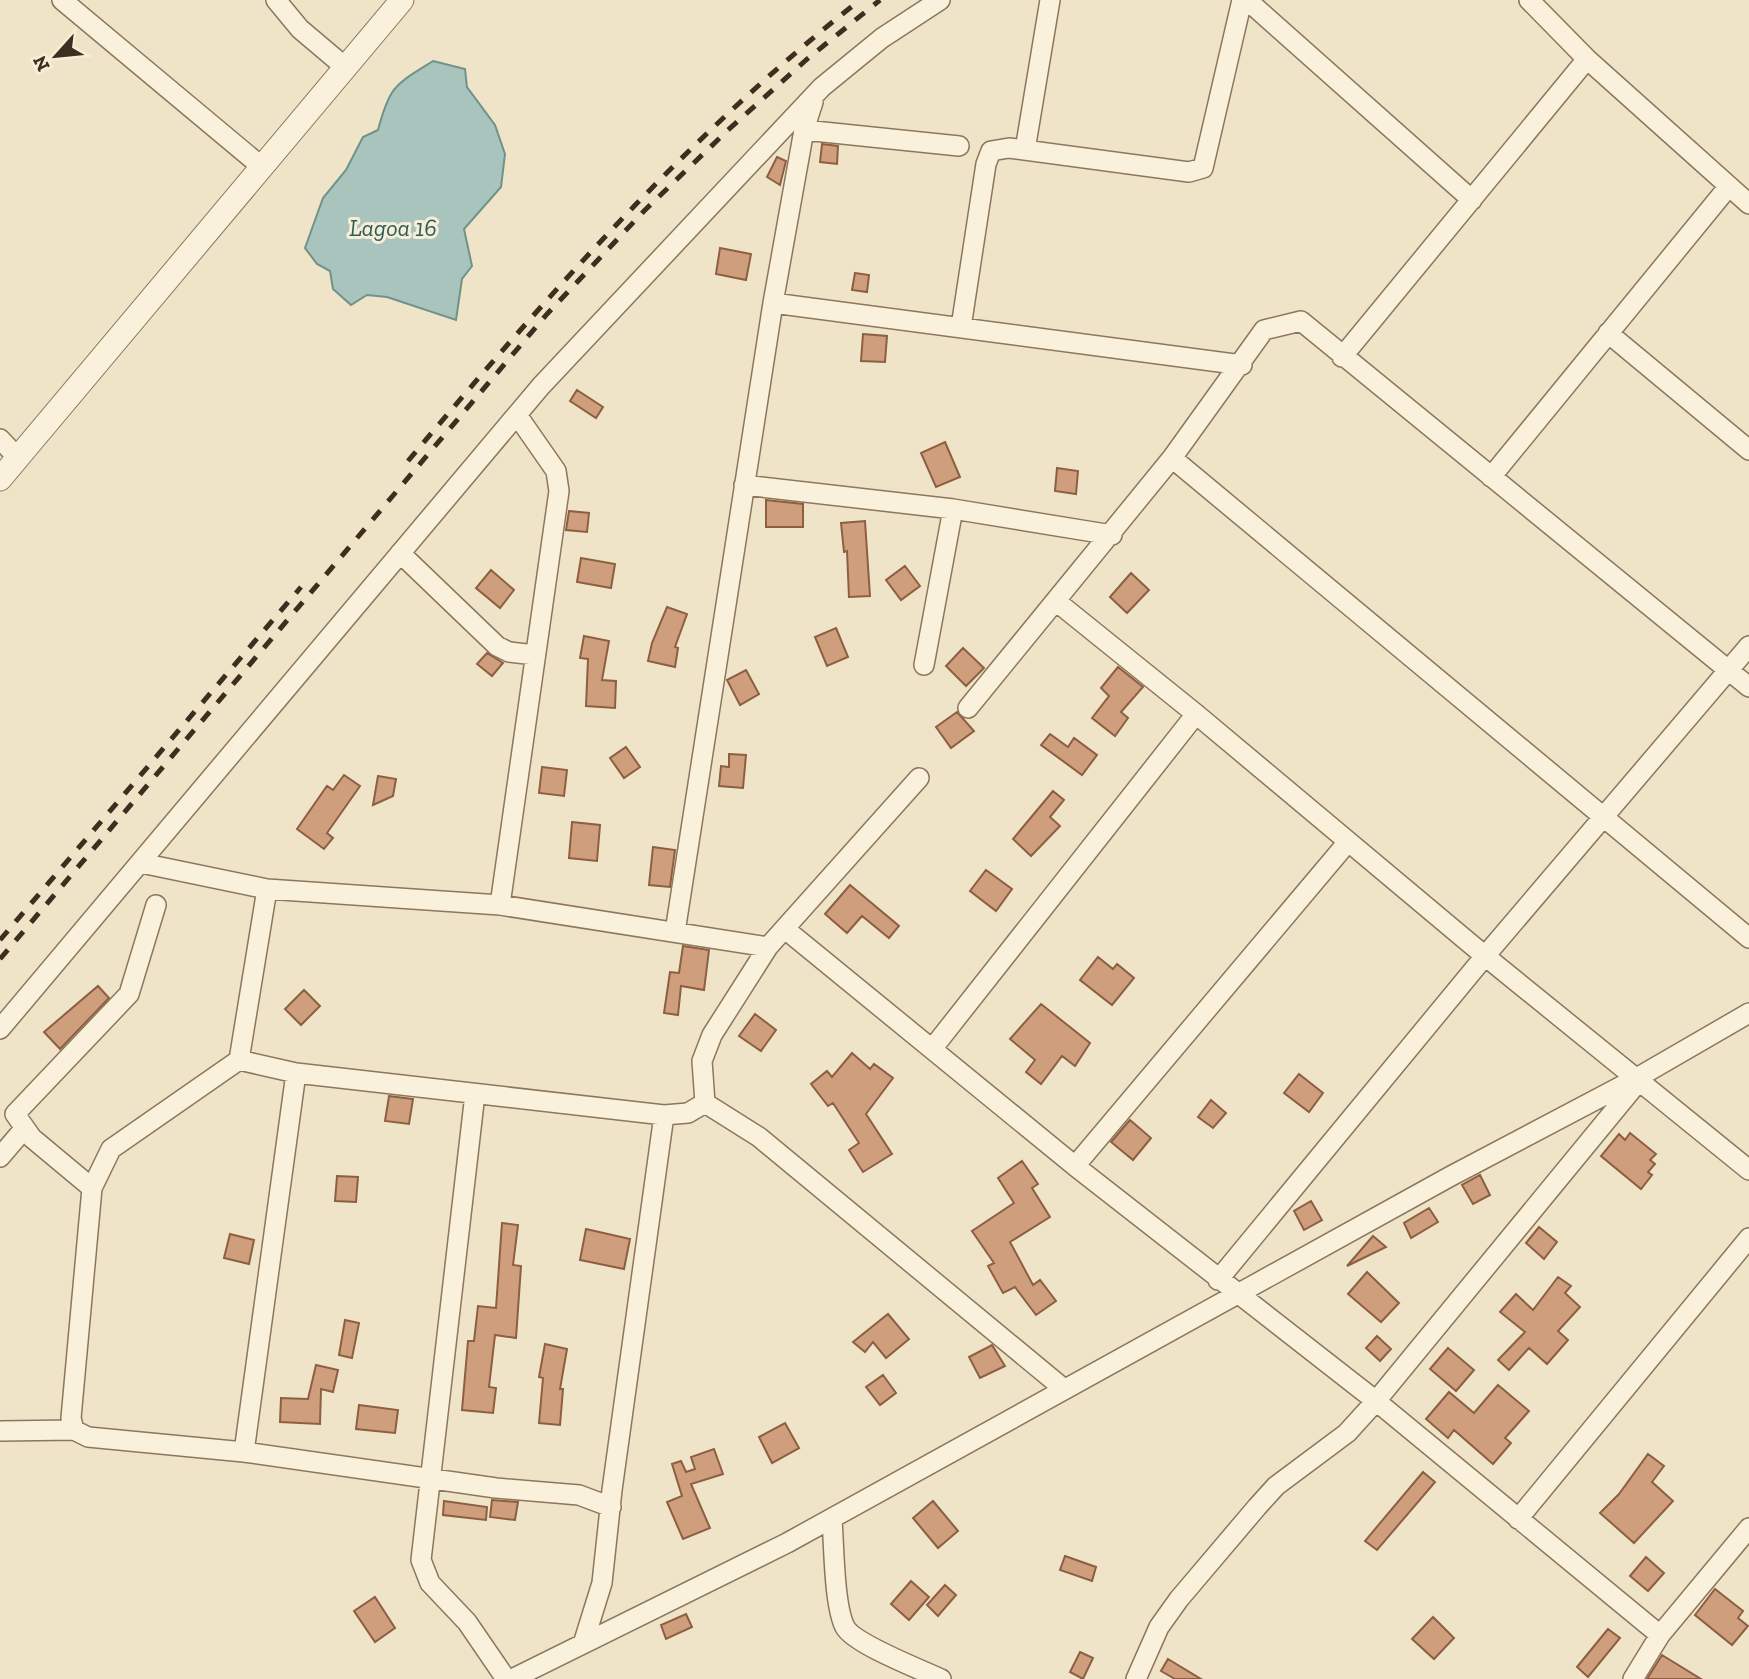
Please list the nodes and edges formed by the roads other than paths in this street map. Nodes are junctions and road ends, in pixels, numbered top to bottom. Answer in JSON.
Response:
{"nodes":[{"id":1,"x":62,"y":0,"type":"edge"},
{"id":2,"x":276,"y":0,"type":"edge"},
{"id":3,"x":402,"y":0,"type":"edge"},
{"id":4,"x":940,"y":0,"type":"edge"},
{"id":5,"x":1050,"y":0,"type":"edge"},
{"id":6,"x":1245,"y":0,"type":"edge"},
{"id":7,"x":1529,"y":0,"type":"edge"},
{"id":8,"x":1587,"y":59,"type":"junction"},
{"id":9,"x":345,"y":68,"type":"junction"},
{"id":10,"x":814,"y":98,"type":"junction"},
{"id":11,"x":804,"y":130,"type":"junction"},
{"id":12,"x":959,"y":146,"type":"dead end"},
{"id":13,"x":1025,"y":150,"type":"junction"},
{"id":14,"x":262,"y":167,"type":"junction"},
{"id":15,"x":1729,"y":186,"type":"junction"},
{"id":16,"x":1472,"y":200,"type":"junction"},
{"id":17,"x":1749,"y":204,"type":"edge"},
{"id":18,"x":773,"y":303,"type":"junction"},
{"id":19,"x":961,"y":327,"type":"junction"},
{"id":20,"x":1608,"y":333,"type":"junction"},
{"id":21,"x":1342,"y":357,"type":"junction"},
{"id":22,"x":1242,"y":365,"type":"junction"},
{"id":23,"x":517,"y":415,"type":"junction"},
{"id":24,"x":0,"y":439,"type":"edge"},
{"id":25,"x":1749,"y":450,"type":"edge"},
{"id":26,"x":18,"y":458,"type":"junction"},
{"id":27,"x":1172,"y":458,"type":"junction"},
{"id":28,"x":1491,"y":477,"type":"junction"},
{"id":29,"x":0,"y":480,"type":"edge"},
{"id":30,"x":744,"y":485,"type":"junction"},
{"id":31,"x":953,"y":509,"type":"junction"},
{"id":32,"x":1112,"y":534,"type":"junction"},
{"id":33,"x":400,"y":553,"type":"junction"},
{"id":34,"x":1057,"y":602,"type":"junction"},
{"id":35,"x":1749,"y":646,"type":"edge"},
{"id":36,"x":536,"y":655,"type":"junction"},
{"id":37,"x":924,"y":665,"type":"dead end"},
{"id":38,"x":1729,"y":670,"type":"junction"},
{"id":39,"x":1749,"y":687,"type":"edge"},
{"id":40,"x":968,"y":708,"type":"dead end"},
{"id":41,"x":1196,"y":713,"type":"junction"},
{"id":42,"x":919,"y":778,"type":"dead end"},
{"id":43,"x":1604,"y":817,"type":"junction"},
{"id":44,"x":1347,"y":843,"type":"junction"},
{"id":45,"x":141,"y":863,"type":"junction"},
{"id":46,"x":267,"y":889,"type":"junction"},
{"id":47,"x":156,"y":905,"type":"dead end"},
{"id":48,"x":500,"y":905,"type":"junction"},
{"id":49,"x":785,"y":929,"type":"junction"},
{"id":50,"x":675,"y":932,"type":"junction"},
{"id":51,"x":1749,"y":938,"type":"edge"},
{"id":52,"x":768,"y":947,"type":"junction"},
{"id":53,"x":1485,"y":956,"type":"junction"},
{"id":54,"x":1749,"y":1013,"type":"edge"},
{"id":55,"x":0,"y":1029,"type":"edge"},
{"id":56,"x":932,"y":1049,"type":"junction"},
{"id":57,"x":239,"y":1060,"type":"junction"},
{"id":58,"x":296,"y":1073,"type":"junction"},
{"id":59,"x":1637,"y":1080,"type":"junction"},
{"id":60,"x":475,"y":1094,"type":"junction"},
{"id":61,"x":705,"y":1103,"type":"junction"},
{"id":62,"x":664,"y":1115,"type":"junction"},
{"id":63,"x":24,"y":1129,"type":"junction"},
{"id":64,"x":0,"y":1157,"type":"edge"},
{"id":65,"x":1074,"y":1166,"type":"junction"},
{"id":66,"x":1749,"y":1170,"type":"edge"},
{"id":67,"x":92,"y":1188,"type":"junction"},
{"id":68,"x":1749,"y":1238,"type":"edge"},
{"id":69,"x":1218,"y":1280,"type":"junction"},
{"id":70,"x":1238,"y":1295,"type":"junction"},
{"id":71,"x":1038,"y":1369,"type":"junction"},
{"id":72,"x":1064,"y":1389,"type":"junction"},
{"id":73,"x":1376,"y":1402,"type":"junction"},
{"id":74,"x":1038,"y":1404,"type":"junction"},
{"id":75,"x":74,"y":1430,"type":"junction"},
{"id":76,"x":0,"y":1431,"type":"edge"},
{"id":77,"x":244,"y":1452,"type":"junction"},
{"id":78,"x":614,"y":1474,"type":"junction"},
{"id":79,"x":432,"y":1477,"type":"junction"},
{"id":80,"x":579,"y":1495,"type":"junction"},
{"id":81,"x":611,"y":1507,"type":"junction"},
{"id":82,"x":832,"y":1519,"type":"junction"},
{"id":83,"x":1518,"y":1519,"type":"junction"},
{"id":84,"x":1749,"y":1528,"type":"edge"},
{"id":85,"x":1660,"y":1635,"type":"junction"},
{"id":86,"x":583,"y":1644,"type":"junction"},
{"id":87,"x":506,"y":1679,"type":"edge"},
{"id":88,"x":512,"y":1679,"type":"edge"},
{"id":89,"x":941,"y":1679,"type":"edge"},
{"id":90,"x":1136,"y":1679,"type":"edge"},
{"id":91,"x":1633,"y":1679,"type":"edge"}],
"edges":[{"from":1,"to":14,"type":"street"},
{"from":2,"to":9,"type":"street"},
{"from":3,"to":9,"type":"street"},
{"from":4,"to":10,"type":"street"},
{"from":5,"to":13,"type":"street"},
{"from":6,"to":13,"type":"street"},
{"from":6,"to":16,"type":"street"},
{"from":7,"to":8,"type":"street"},
{"from":8,"to":15,"type":"street"},
{"from":8,"to":16,"type":"street"},
{"from":9,"to":14,"type":"street"},
{"from":10,"to":11,"type":"street"},
{"from":10,"to":23,"type":"street"},
{"from":11,"to":12,"type":"street"},
{"from":11,"to":18,"type":"street"},
{"from":13,"to":19,"type":"street"},
{"from":14,"to":26,"type":"street"},
{"from":15,"to":17,"type":"street"},
{"from":15,"to":20,"type":"street"},
{"from":16,"to":21,"type":"street"},
{"from":18,"to":19,"type":"street"},
{"from":18,"to":30,"type":"street"},
{"from":19,"to":22,"type":"street"},
{"from":20,"to":25,"type":"street"},
{"from":20,"to":28,"type":"street"},
{"from":21,"to":22,"type":"street"},
{"from":21,"to":28,"type":"street"},
{"from":22,"to":27,"type":"street"},
{"from":23,"to":33,"type":"street"},
{"from":23,"to":36,"type":"street"},
{"from":24,"to":26,"type":"street"},
{"from":26,"to":29,"type":"street"},
{"from":27,"to":32,"type":"street"},
{"from":27,"to":43,"type":"street"},
{"from":28,"to":38,"type":"street"},
{"from":30,"to":31,"type":"street"},
{"from":30,"to":50,"type":"street"},
{"from":31,"to":32,"type":"street"},
{"from":31,"to":37,"type":"street"},
{"from":32,"to":34,"type":"street"},
{"from":33,"to":36,"type":"street"},
{"from":33,"to":45,"type":"street"},
{"from":34,"to":40,"type":"street"},
{"from":34,"to":41,"type":"street"},
{"from":35,"to":38,"type":"street"},
{"from":36,"to":48,"type":"street"},
{"from":38,"to":39,"type":"street"},
{"from":38,"to":43,"type":"street"},
{"from":41,"to":44,"type":"street"},
{"from":41,"to":56,"type":"street"},
{"from":42,"to":49,"type":"street"},
{"from":43,"to":51,"type":"street"},
{"from":43,"to":53,"type":"street"},
{"from":44,"to":53,"type":"street"},
{"from":44,"to":65,"type":"street"},
{"from":45,"to":46,"type":"street"},
{"from":45,"to":55,"type":"street"},
{"from":46,"to":48,"type":"street"},
{"from":46,"to":57,"type":"street"},
{"from":47,"to":63,"type":"street"},
{"from":48,"to":50,"type":"street"},
{"from":49,"to":52,"type":"street"},
{"from":49,"to":56,"type":"street"},
{"from":50,"to":52,"type":"street"},
{"from":52,"to":61,"type":"street"},
{"from":53,"to":59,"type":"street"},
{"from":53,"to":69,"type":"street"},
{"from":54,"to":59,"type":"street"},
{"from":56,"to":65,"type":"street"},
{"from":57,"to":58,"type":"street"},
{"from":57,"to":67,"type":"street"},
{"from":58,"to":60,"type":"street"},
{"from":58,"to":77,"type":"street"},
{"from":59,"to":66,"type":"street"},
{"from":59,"to":70,"type":"street"},
{"from":59,"to":73,"type":"street"},
{"from":60,"to":62,"type":"street"},
{"from":60,"to":79,"type":"street"},
{"from":61,"to":62,"type":"street"},
{"from":61,"to":71,"type":"street"},
{"from":62,"to":78,"type":"street"},
{"from":63,"to":64,"type":"street"},
{"from":63,"to":67,"type":"street"},
{"from":65,"to":69,"type":"street"},
{"from":67,"to":75,"type":"street"},
{"from":68,"to":83,"type":"street"},
{"from":69,"to":70,"type":"street"},
{"from":70,"to":72,"type":"street"},
{"from":70,"to":73,"type":"street"},
{"from":71,"to":72,"type":"street"},
{"from":71,"to":74,"type":"street"},
{"from":72,"to":74,"type":"street"},
{"from":73,"to":83,"type":"street"},
{"from":73,"to":90,"type":"street"},
{"from":74,"to":82,"type":"street"},
{"from":75,"to":76,"type":"street"},
{"from":75,"to":77,"type":"street"},
{"from":77,"to":79,"type":"street"},
{"from":78,"to":80,"type":"street"},
{"from":78,"to":81,"type":"street"},
{"from":79,"to":80,"type":"street"},
{"from":79,"to":87,"type":"street"},
{"from":80,"to":81,"type":"street"},
{"from":81,"to":86,"type":"street"},
{"from":82,"to":86,"type":"street"},
{"from":82,"to":89,"type":"street"},
{"from":83,"to":85,"type":"street"},
{"from":84,"to":85,"type":"street"},
{"from":85,"to":91,"type":"street"},
{"from":86,"to":88,"type":"street"}]}
